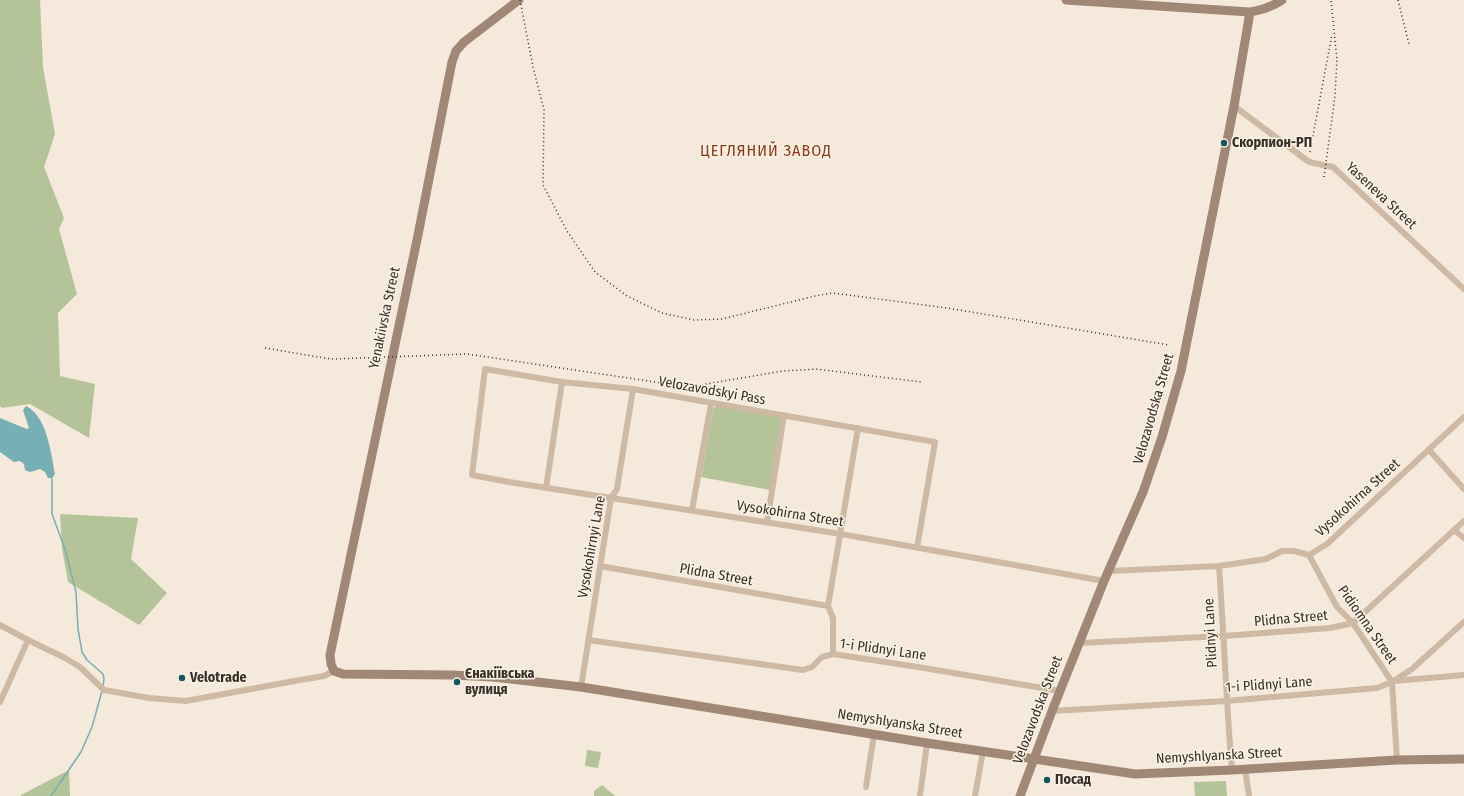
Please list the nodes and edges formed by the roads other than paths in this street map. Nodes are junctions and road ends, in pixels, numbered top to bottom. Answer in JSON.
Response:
{"nodes":[{"id":1,"x":519,"y":0,"type":"edge"},
{"id":2,"x":1066,"y":0,"type":"edge"},
{"id":3,"x":1282,"y":0,"type":"edge"},
{"id":4,"x":1250,"y":12,"type":"junction"},
{"id":5,"x":1234,"y":106,"type":"junction"},
{"id":6,"x":1464,"y":289,"type":"edge"},
{"id":7,"x":562,"y":382,"type":"junction"},
{"id":8,"x":633,"y":389,"type":"junction"},
{"id":9,"x":711,"y":404,"type":"junction"},
{"id":10,"x":784,"y":415,"type":"junction"},
{"id":11,"x":1464,"y":417,"type":"edge"},
{"id":12,"x":858,"y":428,"type":"junction"},
{"id":13,"x":1429,"y":450,"type":"junction"},
{"id":14,"x":472,"y":475,"type":"joint"},
{"id":15,"x":546,"y":488,"type":"junction"},
{"id":16,"x":1464,"y":489,"type":"edge"},
{"id":17,"x":612,"y":498,"type":"junction"},
{"id":18,"x":692,"y":510,"type":"junction"},
{"id":19,"x":1464,"y":520,"type":"edge"},
{"id":20,"x":767,"y":522,"type":"junction"},
{"id":21,"x":1454,"y":530,"type":"junction"},
{"id":22,"x":841,"y":534,"type":"junction"},
{"id":23,"x":1464,"y":538,"type":"edge"},
{"id":24,"x":917,"y":548,"type":"junction"},
{"id":25,"x":1309,"y":555,"type":"junction"},
{"id":26,"x":600,"y":566,"type":"junction"},
{"id":27,"x":1219,"y":566,"type":"junction"},
{"id":28,"x":1109,"y":571,"type":"junction"},
{"id":29,"x":1104,"y":581,"type":"junction"},
{"id":30,"x":828,"y":606,"type":"junction"},
{"id":31,"x":1353,"y":622,"type":"junction"},
{"id":32,"x":1464,"y":622,"type":"edge"},
{"id":33,"x":0,"y":625,"type":"edge"},
{"id":34,"x":1224,"y":636,"type":"junction"},
{"id":35,"x":28,"y":640,"type":"junction"},
{"id":36,"x":588,"y":640,"type":"junction"},
{"id":37,"x":1079,"y":642,"type":"junction"},
{"id":38,"x":833,"y":654,"type":"junction"},
{"id":39,"x":334,"y":671,"type":"junction"},
{"id":40,"x":1464,"y":675,"type":"edge"},
{"id":41,"x":1392,"y":682,"type":"junction"},
{"id":42,"x":581,"y":687,"type":"junction"},
{"id":43,"x":1060,"y":691,"type":"junction"},
{"id":44,"x":1226,"y":700,"type":"junction"},
{"id":45,"x":0,"y":702,"type":"edge"},
{"id":46,"x":1052,"y":711,"type":"junction"},
{"id":47,"x":874,"y":734,"type":"junction"},
{"id":48,"x":927,"y":743,"type":"junction"},
{"id":49,"x":983,"y":751,"type":"junction"},
{"id":50,"x":1034,"y":759,"type":"junction"},
{"id":51,"x":1464,"y":759,"type":"edge"},
{"id":52,"x":1397,"y":760,"type":"junction"},
{"id":53,"x":1245,"y":769,"type":"junction"},
{"id":54,"x":1232,"y":770,"type":"junction"},
{"id":55,"x":866,"y":787,"type":"dead end"},
{"id":56,"x":920,"y":796,"type":"edge"},
{"id":57,"x":975,"y":796,"type":"edge"},
{"id":58,"x":1020,"y":796,"type":"edge"},
{"id":59,"x":1249,"y":796,"type":"edge"}],
"edges":[{"from":1,"to":39,"type":"street","name":"Yenakiivska Street"},
{"from":2,"to":4,"type":"street"},
{"from":3,"to":4,"type":"street"},
{"from":4,"to":5,"type":"street","name":"Velozavodska Street"},
{"from":5,"to":6,"type":"street","name":"Yaseneva Street"},
{"from":5,"to":28,"type":"street","name":"Velozavodska Street"},
{"from":7,"to":8,"type":"street","name":"Velozavodskyi Pass"},
{"from":7,"to":14,"type":"street","name":"Velozavodskyi Pass"},
{"from":7,"to":15,"type":"street"},
{"from":8,"to":9,"type":"street","name":"Velozavodskyi Pass"},
{"from":8,"to":17,"type":"street","name":"Vysokohirnyi Lane"},
{"from":9,"to":10,"type":"street","name":"Velozavodskyi Pass"},
{"from":9,"to":18,"type":"street"},
{"from":10,"to":12,"type":"street","name":"Velozavodskyi Pass"},
{"from":10,"to":20,"type":"street"},
{"from":11,"to":13,"type":"street","name":"Vysokohirna Street"},
{"from":12,"to":22,"type":"street"},
{"from":12,"to":24,"type":"street","name":"Velozavodskyi Pass"},
{"from":13,"to":16,"type":"street"},
{"from":13,"to":25,"type":"street","name":"Vysokohirna Street"},
{"from":14,"to":15,"type":"street","name":"Vysokohirna Street"},
{"from":15,"to":17,"type":"street","name":"Vysokohirna Street"},
{"from":17,"to":18,"type":"street","name":"Vysokohirna Street"},
{"from":17,"to":26,"type":"street","name":"Vysokohirnyi Lane"},
{"from":18,"to":20,"type":"street","name":"Vysokohirna Street"},
{"from":19,"to":21,"type":"street","name":"Plidna Street"},
{"from":20,"to":22,"type":"street","name":"Vysokohirna Street"},
{"from":21,"to":23,"type":"street"},
{"from":21,"to":31,"type":"street","name":"Plidna Street"},
{"from":22,"to":24,"type":"street","name":"Vysokohirna Street"},
{"from":22,"to":30,"type":"street"},
{"from":24,"to":29,"type":"street","name":"Vysokohirna Street"},
{"from":25,"to":27,"type":"street","name":"Vysokohirna Street"},
{"from":25,"to":31,"type":"street","name":"Pidiomna Street"},
{"from":26,"to":30,"type":"street","name":"Plidna Street"},
{"from":26,"to":36,"type":"street","name":"Vysokohirnyi Lane"},
{"from":27,"to":28,"type":"street","name":"Vysokohirna Street"},
{"from":27,"to":34,"type":"street","name":"Plidnyi Lane"},
{"from":28,"to":29,"type":"street","name":"Velozavodska Street"},
{"from":29,"to":37,"type":"street","name":"Velozavodska Street"},
{"from":30,"to":38,"type":"street"},
{"from":31,"to":34,"type":"street","name":"Plidna Street"},
{"from":31,"to":41,"type":"street","name":"Pidiomna Street"},
{"from":32,"to":41,"type":"street","name":"1-i Plidnyi Lane"},
{"from":33,"to":35,"type":"street"},
{"from":34,"to":37,"type":"street","name":"Plidna Street"},
{"from":34,"to":44,"type":"street","name":"Plidnyi Lane"},
{"from":35,"to":39,"type":"street"},
{"from":35,"to":45,"type":"street"},
{"from":36,"to":38,"type":"street","name":"1-i Plidnyi Lane"},
{"from":36,"to":42,"type":"street","name":"Vysokohirnyi Lane"},
{"from":37,"to":43,"type":"street","name":"Velozavodska Street"},
{"from":38,"to":43,"type":"street","name":"1-i Plidnyi Lane"},
{"from":39,"to":42,"type":"street","name":"Nemyshlyanska Street"},
{"from":40,"to":41,"type":"street"},
{"from":41,"to":44,"type":"street","name":"1-i Plidnyi Lane"},
{"from":41,"to":52,"type":"street","name":"Pidiomna Street"},
{"from":42,"to":47,"type":"street","name":"Nemyshlyanska Street"},
{"from":43,"to":46,"type":"street","name":"Velozavodska Street"},
{"from":44,"to":46,"type":"street","name":"1-i Plidnyi Lane"},
{"from":44,"to":54,"type":"street","name":"Plidnyi Lane"},
{"from":46,"to":50,"type":"street","name":"Velozavodska Street"},
{"from":47,"to":48,"type":"street","name":"Nemyshlyanska Street"},
{"from":47,"to":55,"type":"street"},
{"from":48,"to":49,"type":"street","name":"Nemyshlyanska Street"},
{"from":48,"to":56,"type":"street"},
{"from":49,"to":50,"type":"street","name":"Nemyshlyanska Street"},
{"from":49,"to":57,"type":"street"},
{"from":50,"to":54,"type":"street","name":"Nemyshlyanska Street"},
{"from":50,"to":58,"type":"street","name":"Velozavodska Street"},
{"from":51,"to":52,"type":"street","name":"Nemyshlyanska Street"},
{"from":52,"to":53,"type":"street","name":"Nemyshlyanska Street"},
{"from":53,"to":54,"type":"street","name":"Nemyshlyanska Street"},
{"from":53,"to":59,"type":"street"}]}
